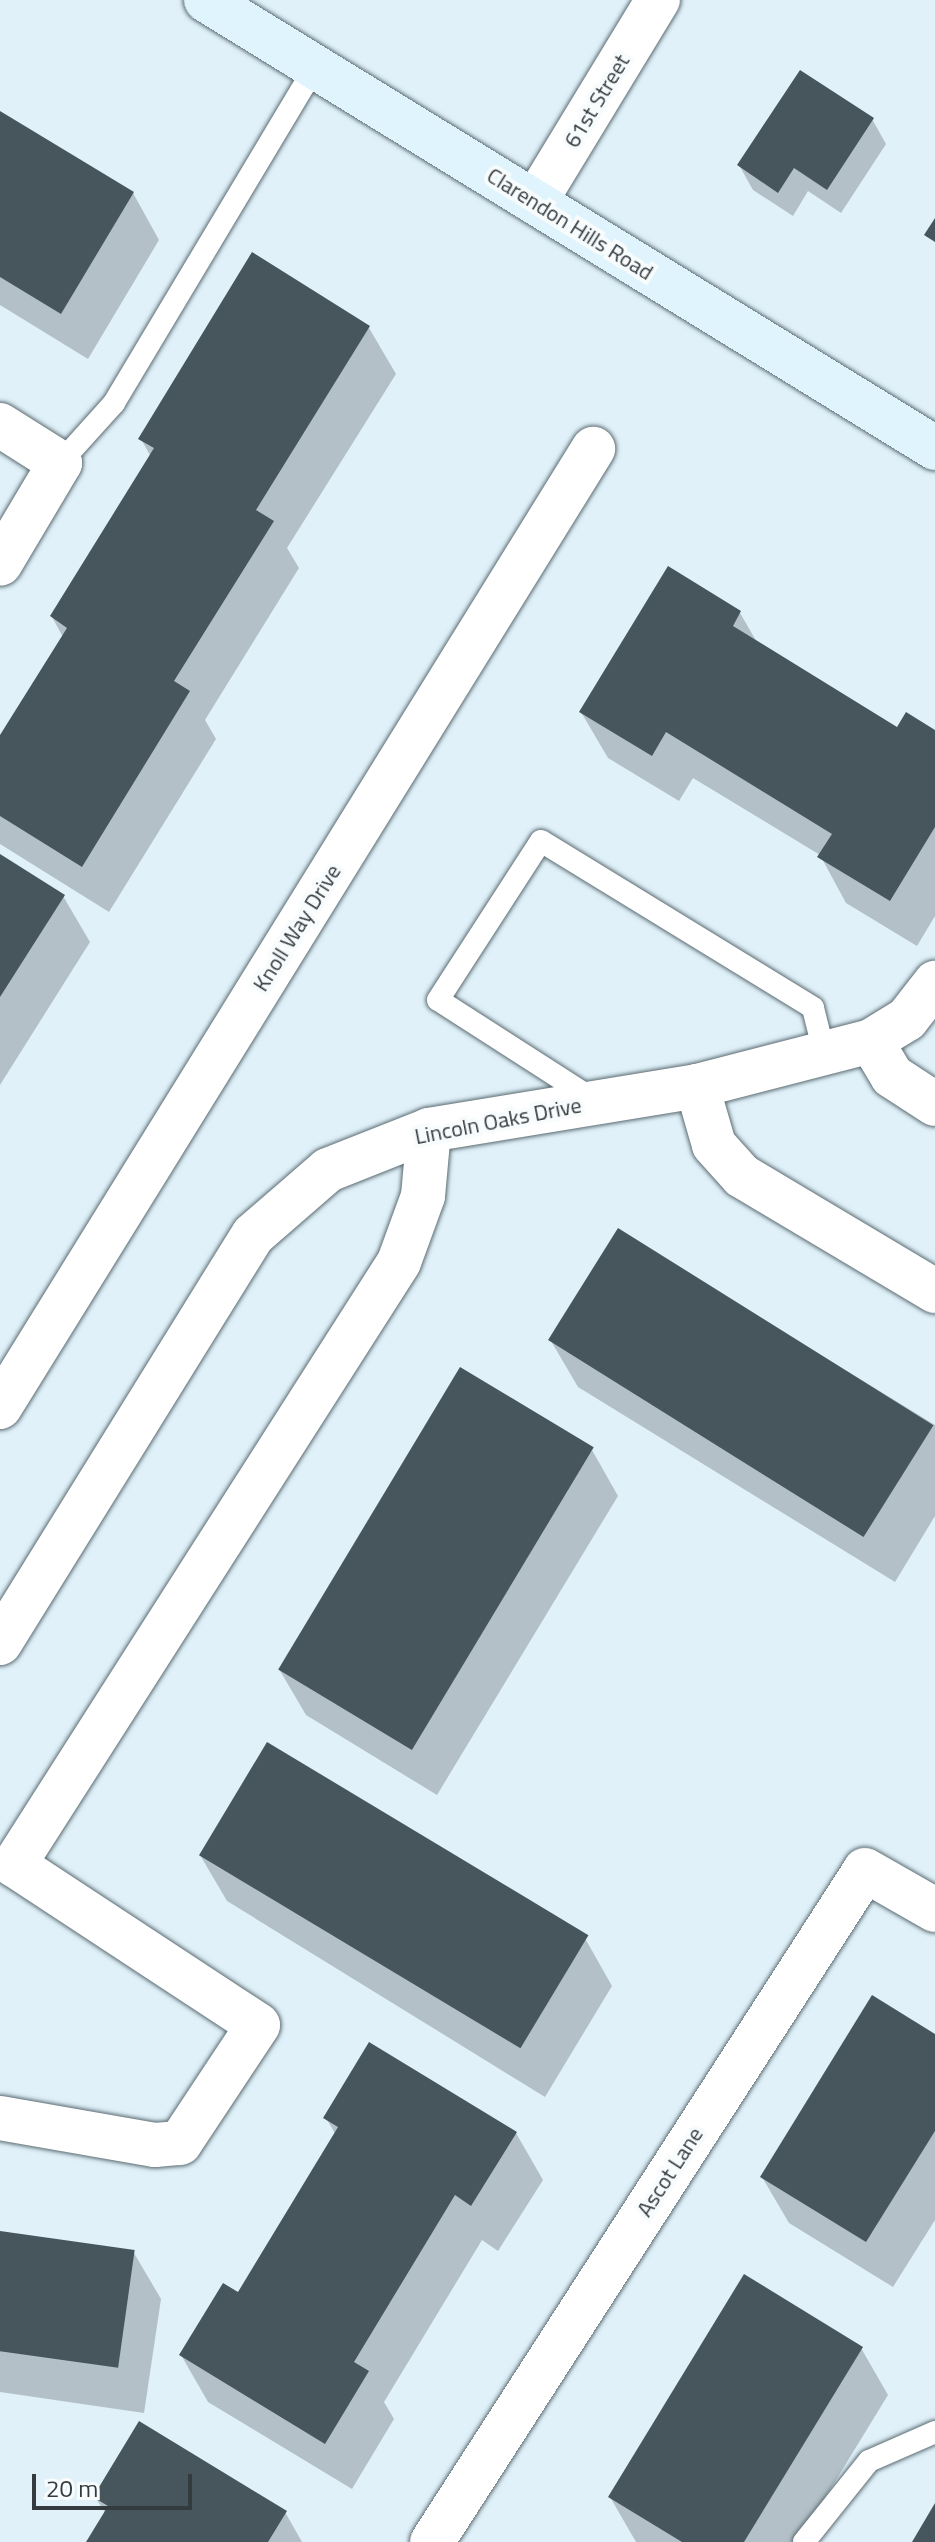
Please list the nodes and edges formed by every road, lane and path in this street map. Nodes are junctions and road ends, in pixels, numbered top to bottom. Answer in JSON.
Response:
{"nodes":[{"id":1,"x":206,"y":0,"type":"edge"},
{"id":2,"x":658,"y":0,"type":"edge"},
{"id":3,"x":315,"y":67,"type":"junction"},
{"id":4,"x":535,"y":202,"type":"junction"},
{"id":5,"x":0,"y":425,"type":"edge"},
{"id":6,"x":935,"y":448,"type":"edge"},
{"id":7,"x":593,"y":449,"type":"dead end"},
{"id":8,"x":60,"y":463,"type":"junction"},
{"id":9,"x":0,"y":564,"type":"edge"},
{"id":10,"x":935,"y":983,"type":"edge"},
{"id":11,"x":871,"y":1041,"type":"junction"},
{"id":12,"x":824,"y":1052,"type":"junction"},
{"id":13,"x":697,"y":1086,"type":"junction"},
{"id":14,"x":596,"y":1102,"type":"junction"},
{"id":15,"x":935,"y":1104,"type":"edge"},
{"id":16,"x":429,"y":1130,"type":"junction"},
{"id":17,"x":935,"y":1291,"type":"edge"},
{"id":18,"x":0,"y":1407,"type":"edge"},
{"id":19,"x":0,"y":1643,"type":"edge"},
{"id":20,"x":935,"y":1910,"type":"edge"},
{"id":21,"x":0,"y":2118,"type":"edge"},
{"id":22,"x":935,"y":2432,"type":"edge"},
{"id":23,"x":432,"y":2542,"type":"edge"},
{"id":24,"x":804,"y":2542,"type":"edge"}],
"edges":[{"from":1,"to":3,"type":"street","name":"Clarendon Hills Road"},
{"from":2,"to":4,"type":"street","name":"61st Street"},
{"from":3,"to":4,"type":"street","name":"Clarendon Hills Road"},
{"from":3,"to":8,"type":"lane"},
{"from":4,"to":6,"type":"street","name":"Clarendon Hills Road"},
{"from":5,"to":8,"type":"street"},
{"from":7,"to":18,"type":"street","name":"Knoll Way Drive"},
{"from":8,"to":9,"type":"street"},
{"from":10,"to":11,"type":"street","name":"Lincoln Oaks Drive"},
{"from":11,"to":12,"type":"street","name":"Lincoln Oaks Drive"},
{"from":11,"to":15,"type":"street"},
{"from":12,"to":13,"type":"street","name":"Lincoln Oaks Drive"},
{"from":12,"to":14,"type":"lane"},
{"from":13,"to":14,"type":"street","name":"Lincoln Oaks Drive"},
{"from":13,"to":17,"type":"street"},
{"from":14,"to":16,"type":"street","name":"Lincoln Oaks Drive"},
{"from":16,"to":19,"type":"street","name":"Lincoln Oaks Drive"},
{"from":16,"to":21,"type":"street"},
{"from":20,"to":23,"type":"street","name":"Ascot Lane"},
{"from":22,"to":24,"type":"lane"}]}
